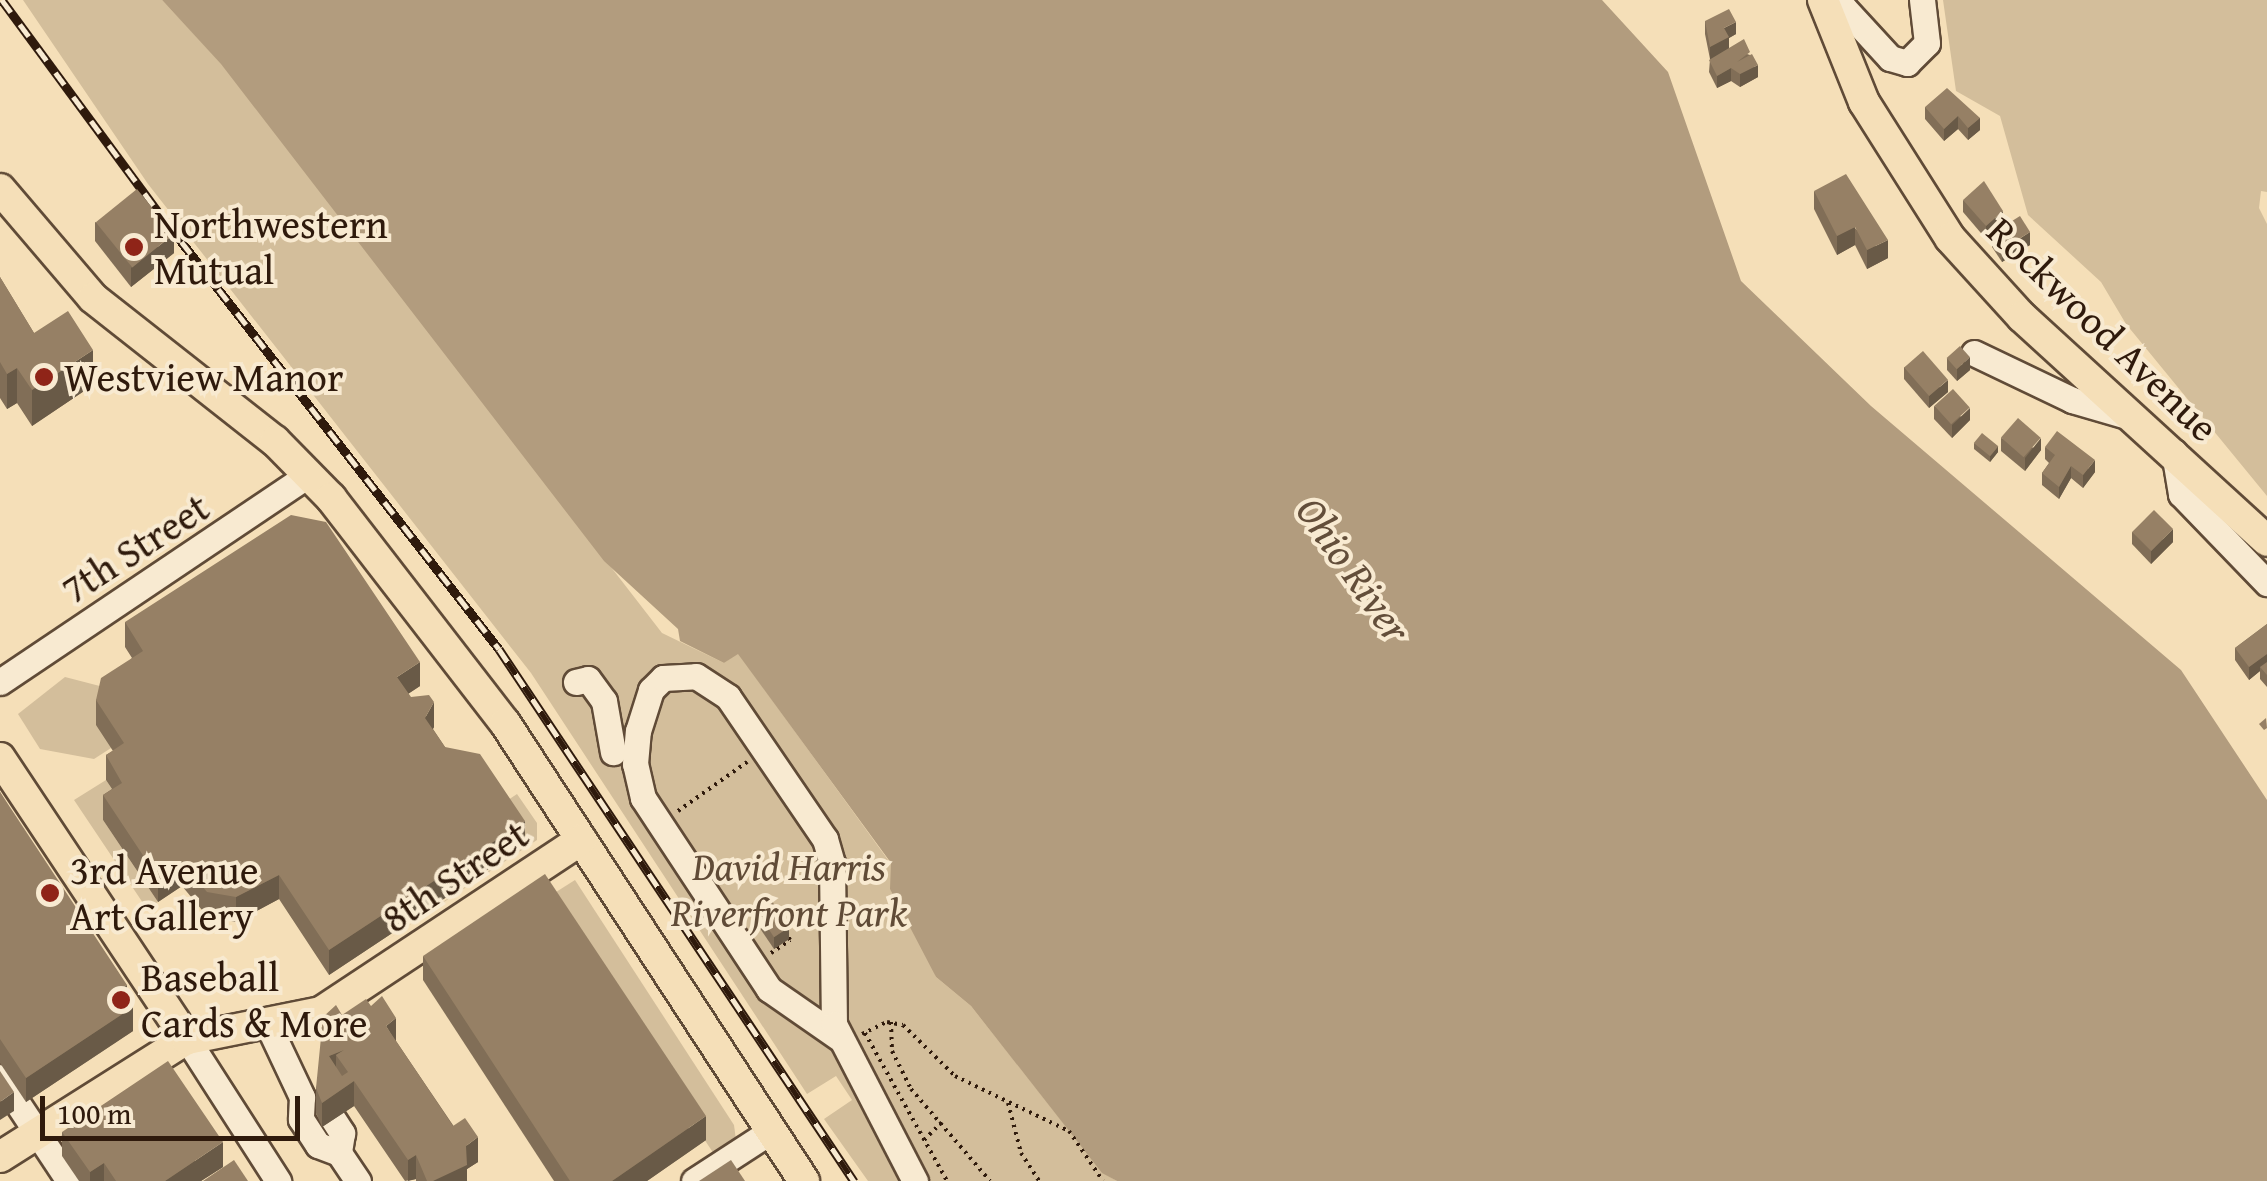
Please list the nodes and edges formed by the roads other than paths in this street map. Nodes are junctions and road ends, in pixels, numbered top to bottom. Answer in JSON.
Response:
{"nodes":[{"id":1,"x":1824,"y":0,"type":"edge"},
{"id":2,"x":1922,"y":0,"type":"edge"},
{"id":3,"x":0,"y":189,"type":"edge"},
{"id":4,"x":11,"y":222,"type":"edge"},
{"id":5,"x":1974,"y":353,"type":"dead end"},
{"id":6,"x":2135,"y":418,"type":"junction"},
{"id":7,"x":2174,"y":452,"type":"junction"},
{"id":8,"x":310,"y":474,"type":"junction"},
{"id":9,"x":2267,"y":541,"type":"edge"},
{"id":10,"x":2267,"y":582,"type":"edge"},
{"id":11,"x":0,"y":682,"type":"edge"},
{"id":12,"x":576,"y":682,"type":"dead end"},
{"id":13,"x":594,"y":724,"type":"dead end"},
{"id":14,"x":624,"y":752,"type":"junction"},
{"id":15,"x":0,"y":758,"type":"edge"},
{"id":16,"x":582,"y":840,"type":"junction"},
{"id":17,"x":268,"y":1024,"type":"junction"},
{"id":18,"x":843,"y":1038,"type":"junction"},
{"id":19,"x":187,"y":1039,"type":"junction"},
{"id":20,"x":0,"y":1076,"type":"edge"},
{"id":21,"x":318,"y":1106,"type":"junction"},
{"id":22,"x":771,"y":1130,"type":"junction"},
{"id":23,"x":37,"y":1132,"type":"junction"},
{"id":24,"x":339,"y":1153,"type":"junction"},
{"id":25,"x":0,"y":1157,"type":"edge"},
{"id":26,"x":69,"y":1181,"type":"edge"},
{"id":27,"x":278,"y":1181,"type":"edge"},
{"id":28,"x":358,"y":1181,"type":"edge"},
{"id":29,"x":694,"y":1181,"type":"edge"},
{"id":30,"x":804,"y":1181,"type":"edge"},
{"id":31,"x":916,"y":1181,"type":"edge"}],
"edges":[{"from":1,"to":2,"type":"street"},
{"from":1,"to":6,"type":"main road","name":"Rockwood Avenue"},
{"from":3,"to":4,"type":"main road"},
{"from":4,"to":8,"type":"main road"},
{"from":5,"to":6,"type":"street"},
{"from":6,"to":7,"type":"main road","name":"Rockwood Avenue"},
{"from":7,"to":9,"type":"main road","name":"Rockwood Avenue"},
{"from":7,"to":10,"type":"street"},
{"from":8,"to":11,"type":"street","name":"7th Street"},
{"from":8,"to":16,"type":"main road"},
{"from":12,"to":14,"type":"street"},
{"from":13,"to":14,"type":"street"},
{"from":14,"to":18,"type":"street"},
{"from":14,"to":18,"type":"street"},
{"from":15,"to":19,"type":"main road"},
{"from":16,"to":17,"type":"main road","name":"8th Street"},
{"from":16,"to":22,"type":"main road"},
{"from":17,"to":19,"type":"main road","name":"8th Street"},
{"from":17,"to":21,"type":"street"},
{"from":18,"to":31,"type":"street"},
{"from":19,"to":23,"type":"main road","name":"8th Street"},
{"from":19,"to":27,"type":"street"},
{"from":20,"to":23,"type":"street"},
{"from":21,"to":24,"type":"street"},
{"from":21,"to":24,"type":"street"},
{"from":22,"to":29,"type":"street"},
{"from":22,"to":30,"type":"main road"},
{"from":23,"to":25,"type":"main road","name":"8th Street"},
{"from":23,"to":26,"type":"street"},
{"from":24,"to":28,"type":"street"}]}
